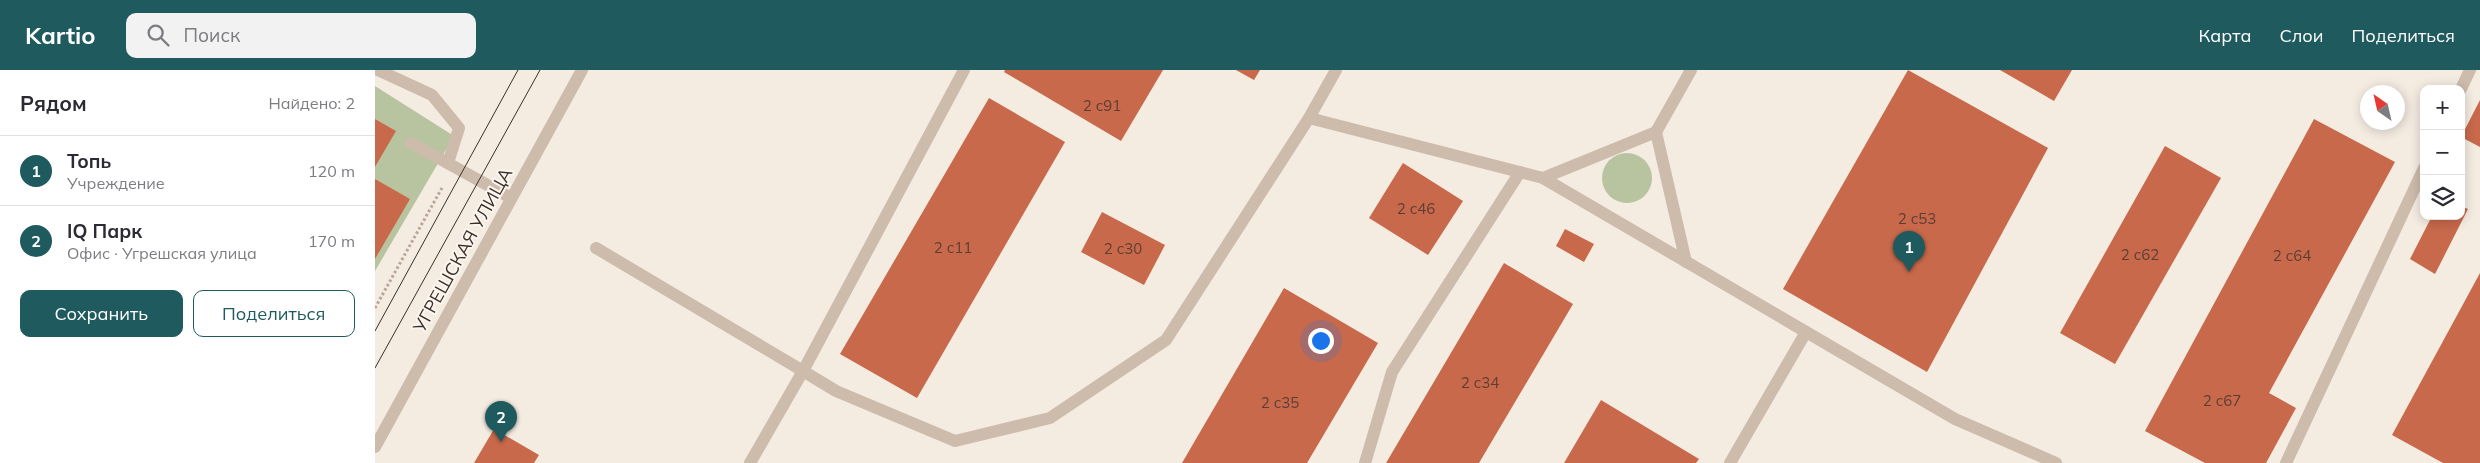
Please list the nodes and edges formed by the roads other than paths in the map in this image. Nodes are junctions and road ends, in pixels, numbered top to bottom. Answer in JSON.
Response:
{"nodes":[{"id":1,"x":378,"y":70,"type":"edge"},
{"id":2,"x":582,"y":70,"type":"edge"},
{"id":3,"x":964,"y":70,"type":"edge"},
{"id":4,"x":1336,"y":70,"type":"edge"},
{"id":5,"x":1691,"y":70,"type":"edge"},
{"id":6,"x":2470,"y":70,"type":"edge"},
{"id":7,"x":2463,"y":85,"type":"edge"},
{"id":8,"x":1309,"y":118,"type":"junction"},
{"id":9,"x":1656,"y":132,"type":"junction"},
{"id":10,"x":411,"y":143,"type":"dead end"},
{"id":11,"x":451,"y":164,"type":"junction"},
{"id":12,"x":1519,"y":172,"type":"junction"},
{"id":13,"x":2421,"y":175,"type":"edge"},
{"id":14,"x":1543,"y":178,"type":"junction"},
{"id":15,"x":511,"y":198,"type":"junction"},
{"id":16,"x":595,"y":248,"type":"dead end"},
{"id":17,"x":1686,"y":262,"type":"junction"},
{"id":18,"x":1806,"y":332,"type":"junction"},
{"id":19,"x":803,"y":371,"type":"junction"},
{"id":20,"x":375,"y":447,"type":"edge"},
{"id":21,"x":750,"y":463,"type":"edge"},
{"id":22,"x":1365,"y":463,"type":"edge"},
{"id":23,"x":1730,"y":463,"type":"edge"},
{"id":24,"x":2056,"y":463,"type":"edge"},
{"id":25,"x":2286,"y":463,"type":"edge"}],
"edges":[{"from":1,"to":11,"type":"street"},
{"from":2,"to":15,"type":"street","name":"УГРЕШСКАЯ УЛИЦА"},
{"from":3,"to":19,"type":"street"},
{"from":4,"to":8,"type":"street"},
{"from":5,"to":9,"type":"street"},
{"from":6,"to":7,"type":"street"},
{"from":8,"to":12,"type":"street"},
{"from":8,"to":19,"type":"street"},
{"from":9,"to":14,"type":"street"},
{"from":9,"to":17,"type":"street"},
{"from":10,"to":11,"type":"street"},
{"from":11,"to":15,"type":"street"},
{"from":12,"to":14,"type":"street"},
{"from":12,"to":22,"type":"street"},
{"from":13,"to":25,"type":"street"},
{"from":14,"to":17,"type":"street"},
{"from":15,"to":20,"type":"street","name":"УГРЕШСКАЯ УЛИЦА"},
{"from":16,"to":19,"type":"street"},
{"from":17,"to":18,"type":"street"},
{"from":18,"to":23,"type":"street"},
{"from":18,"to":24,"type":"street"},
{"from":19,"to":21,"type":"street"}]}
